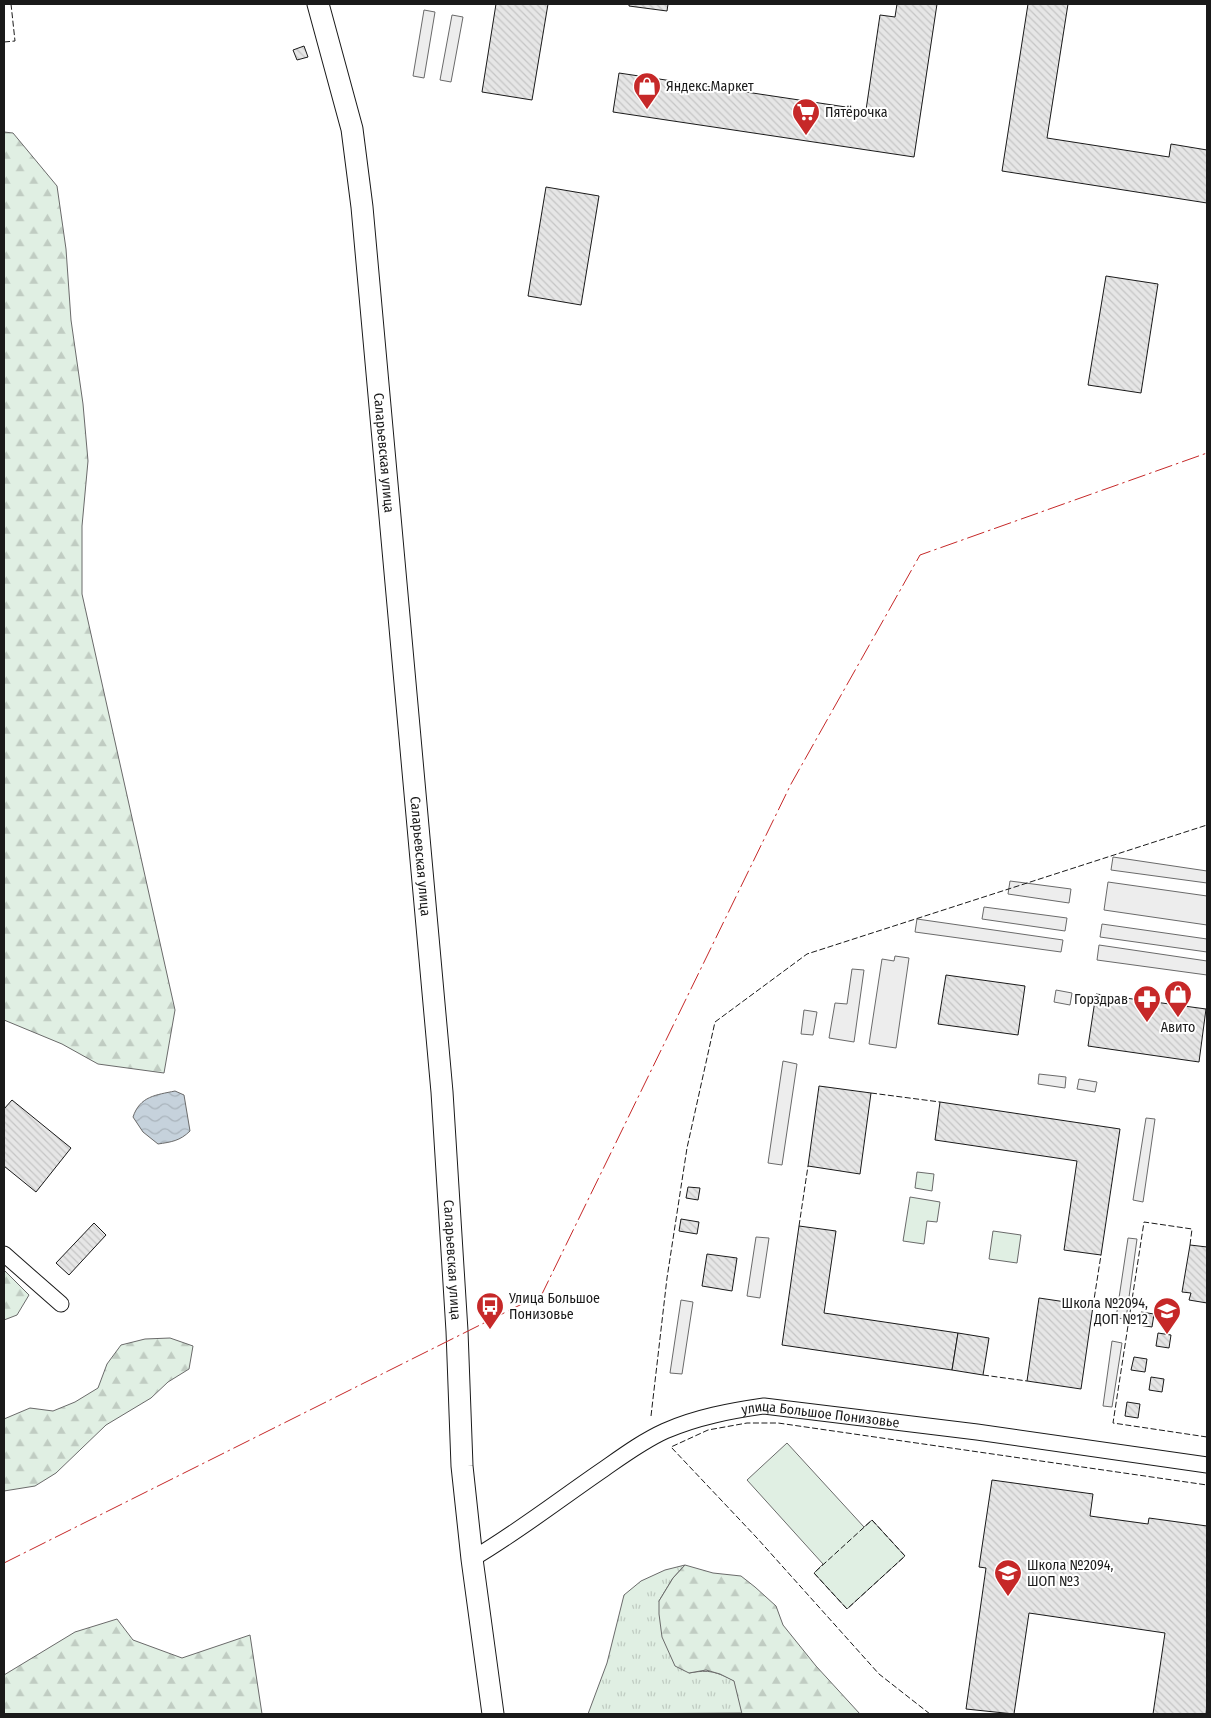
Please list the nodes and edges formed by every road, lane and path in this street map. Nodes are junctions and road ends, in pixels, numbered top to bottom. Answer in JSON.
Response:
{"nodes":[{"id":1,"x":318,"y":4,"type":"edge"},
{"id":2,"x":4,"y":1254,"type":"edge"},
{"id":3,"x":61,"y":1304,"type":"dead end"},
{"id":4,"x":1207,"y":1465,"type":"edge"},
{"id":5,"x":472,"y":1559,"type":"junction"},
{"id":6,"x":493,"y":1714,"type":"edge"}],
"edges":[{"from":1,"to":5,"type":"street","name":"Саларьевская улица"},
{"from":2,"to":3,"type":"street"},
{"from":4,"to":5,"type":"street","name":"улица Большое Понизовье"},
{"from":5,"to":6,"type":"street","name":"Саларьевская улица"}]}
